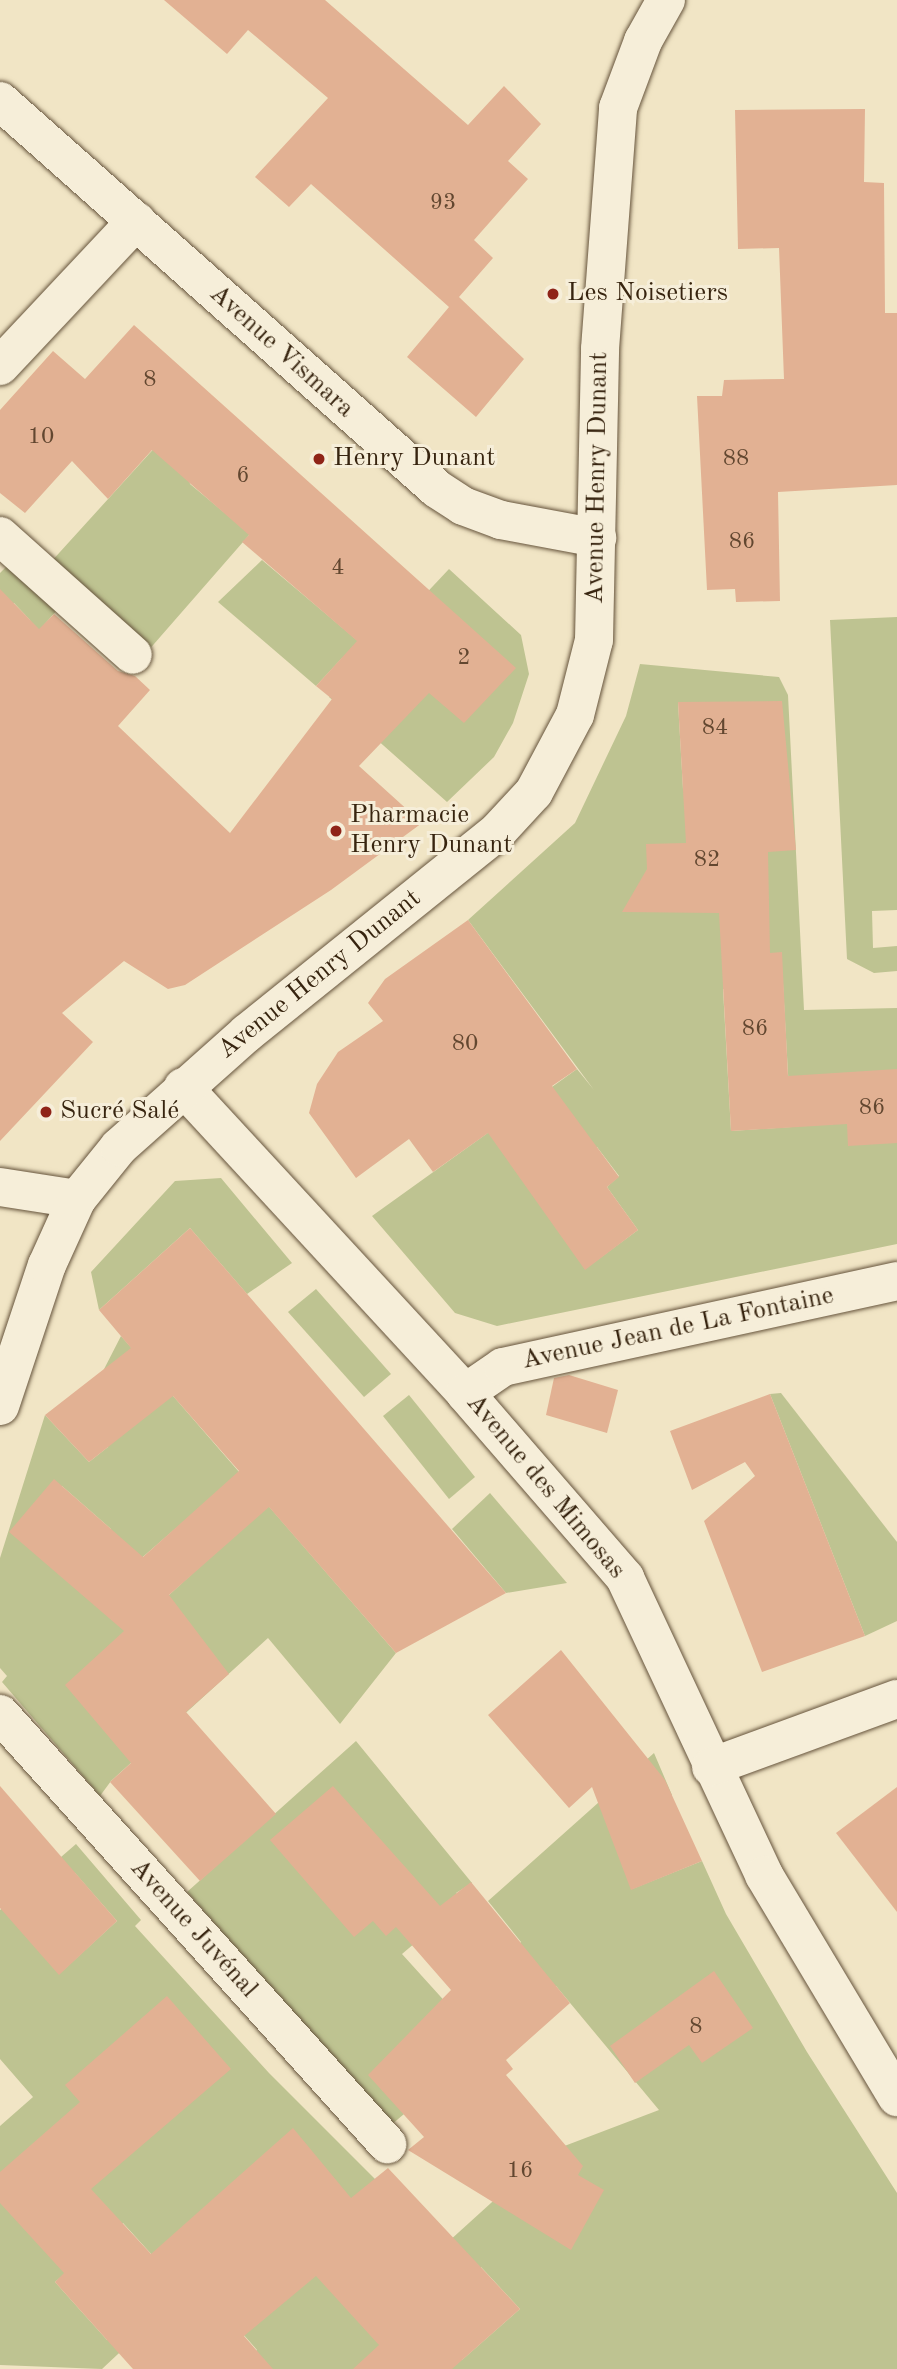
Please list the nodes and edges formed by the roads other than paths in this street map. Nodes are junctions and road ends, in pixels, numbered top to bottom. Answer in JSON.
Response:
{"nodes":[{"id":1,"x":666,"y":0,"type":"edge"},
{"id":2,"x":0,"y":101,"type":"edge"},
{"id":3,"x":136,"y":221,"type":"junction"},
{"id":4,"x":0,"y":366,"type":"edge"},
{"id":5,"x":0,"y":536,"type":"edge"},
{"id":6,"x":597,"y":538,"type":"junction"},
{"id":7,"x":133,"y":655,"type":"dead end"},
{"id":8,"x":183,"y":1087,"type":"junction"},
{"id":9,"x":0,"y":1187,"type":"edge"},
{"id":10,"x":77,"y":1199,"type":"junction"},
{"id":11,"x":897,"y":1281,"type":"edge"},
{"id":12,"x":465,"y":1393,"type":"junction"},
{"id":13,"x":0,"y":1406,"type":"edge"},
{"id":14,"x":897,"y":1699,"type":"edge"},
{"id":15,"x":0,"y":1714,"type":"edge"},
{"id":16,"x":711,"y":1767,"type":"junction"},
{"id":17,"x":897,"y":2097,"type":"edge"},
{"id":18,"x":387,"y":2144,"type":"dead end"}],
"edges":[{"from":1,"to":6,"type":"street","name":"Avenue Henry Dunant"},
{"from":2,"to":3,"type":"street","name":"Avenue Vismara"},
{"from":3,"to":4,"type":"street"},
{"from":3,"to":6,"type":"street","name":"Avenue Vismara"},
{"from":5,"to":7,"type":"street"},
{"from":6,"to":8,"type":"street","name":"Avenue Henry Dunant"},
{"from":8,"to":10,"type":"street","name":"Avenue Henry Dunant"},
{"from":8,"to":12,"type":"street","name":"Avenue des Mimosas"},
{"from":9,"to":10,"type":"street"},
{"from":10,"to":13,"type":"street","name":"Avenue Henry Dunant"},
{"from":11,"to":12,"type":"street","name":"Avenue Jean de La Fontaine"},
{"from":12,"to":16,"type":"street","name":"Avenue des Mimosas"},
{"from":14,"to":16,"type":"street"},
{"from":15,"to":18,"type":"street","name":"Avenue Juvénal"},
{"from":16,"to":17,"type":"street","name":"Avenue des Mimosas"}]}
